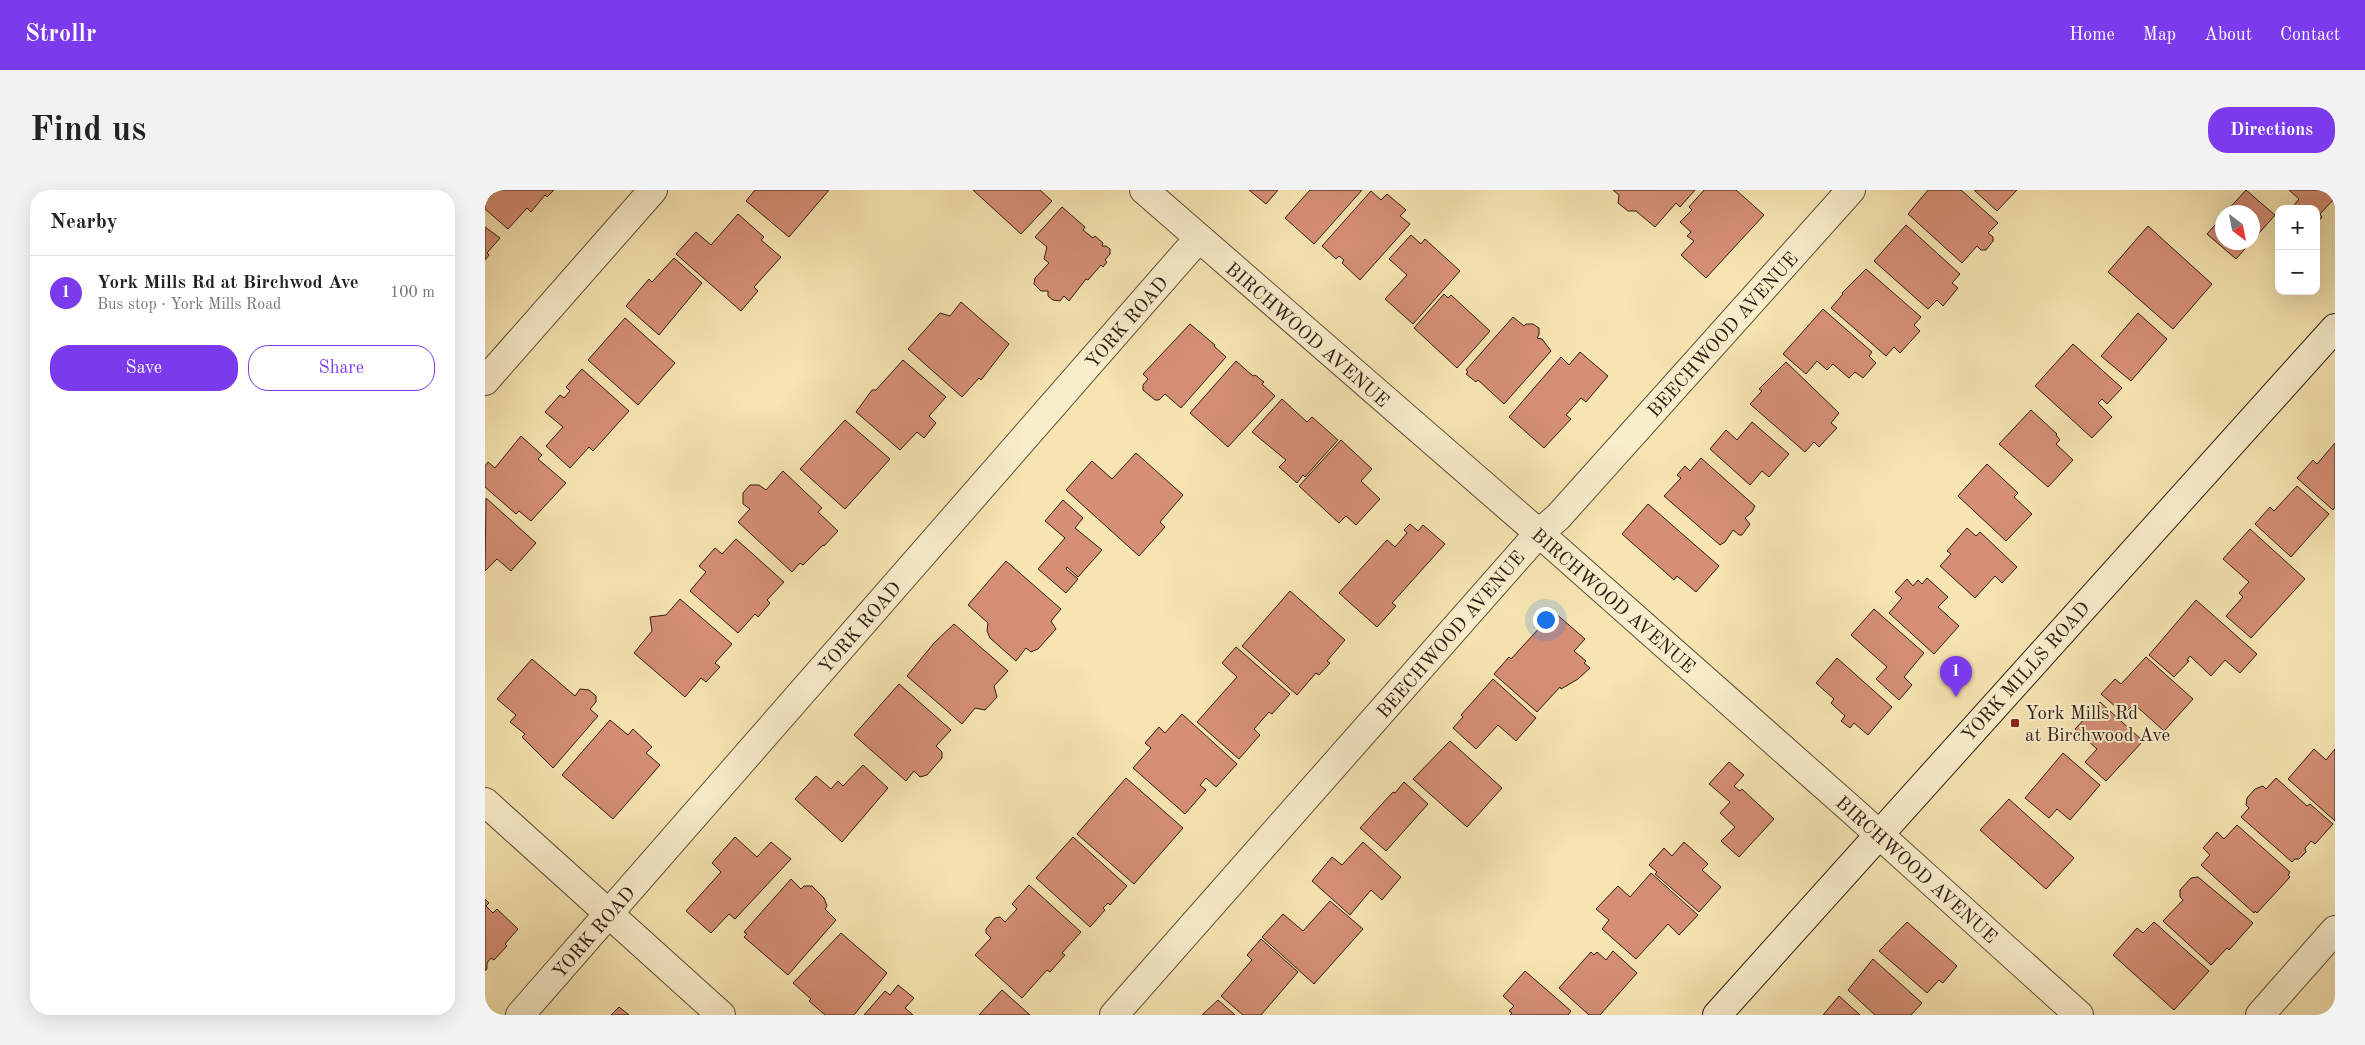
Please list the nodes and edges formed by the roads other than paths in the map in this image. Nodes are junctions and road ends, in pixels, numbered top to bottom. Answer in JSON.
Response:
{"nodes":[{"id":1,"x":653,"y":190,"type":"edge"},
{"id":2,"x":1144,"y":190,"type":"edge"},
{"id":3,"x":1838,"y":194,"type":"edge"},
{"id":4,"x":1198,"y":238,"type":"junction"},
{"id":5,"x":2335,"y":328,"type":"edge"},
{"id":6,"x":485,"y":381,"type":"edge"},
{"id":7,"x":1538,"y":534,"type":"junction"},
{"id":8,"x":485,"y":802,"type":"edge"},
{"id":9,"x":1879,"y":834,"type":"junction"},
{"id":10,"x":610,"y":914,"type":"junction"},
{"id":11,"x":2335,"y":930,"type":"edge"},
{"id":12,"x":520,"y":1015,"type":"edge"},
{"id":13,"x":721,"y":1015,"type":"edge"},
{"id":14,"x":1114,"y":1015,"type":"edge"},
{"id":15,"x":1717,"y":1015,"type":"edge"},
{"id":16,"x":2079,"y":1015,"type":"edge"},
{"id":17,"x":2260,"y":1015,"type":"edge"}],
"edges":[{"from":1,"to":6,"type":"street"},
{"from":2,"to":4,"type":"street","name":"BIRCHWOOD AVENUE"},
{"from":3,"to":7,"type":"street","name":"BEECHWOOD AVENUE"},
{"from":4,"to":7,"type":"street","name":"BIRCHWOOD AVENUE"},
{"from":4,"to":10,"type":"street","name":"YORK ROAD"},
{"from":5,"to":9,"type":"street","name":"YORK MILLS ROAD"},
{"from":7,"to":9,"type":"street","name":"BIRCHWOOD AVENUE"},
{"from":7,"to":14,"type":"street","name":"BEECHWOOD AVENUE"},
{"from":8,"to":10,"type":"street"},
{"from":9,"to":15,"type":"street","name":"YORK MILLS ROAD"},
{"from":9,"to":16,"type":"street","name":"BIRCHWOOD AVENUE"},
{"from":10,"to":12,"type":"street","name":"YORK ROAD"},
{"from":10,"to":13,"type":"street"},
{"from":11,"to":17,"type":"street"}]}
